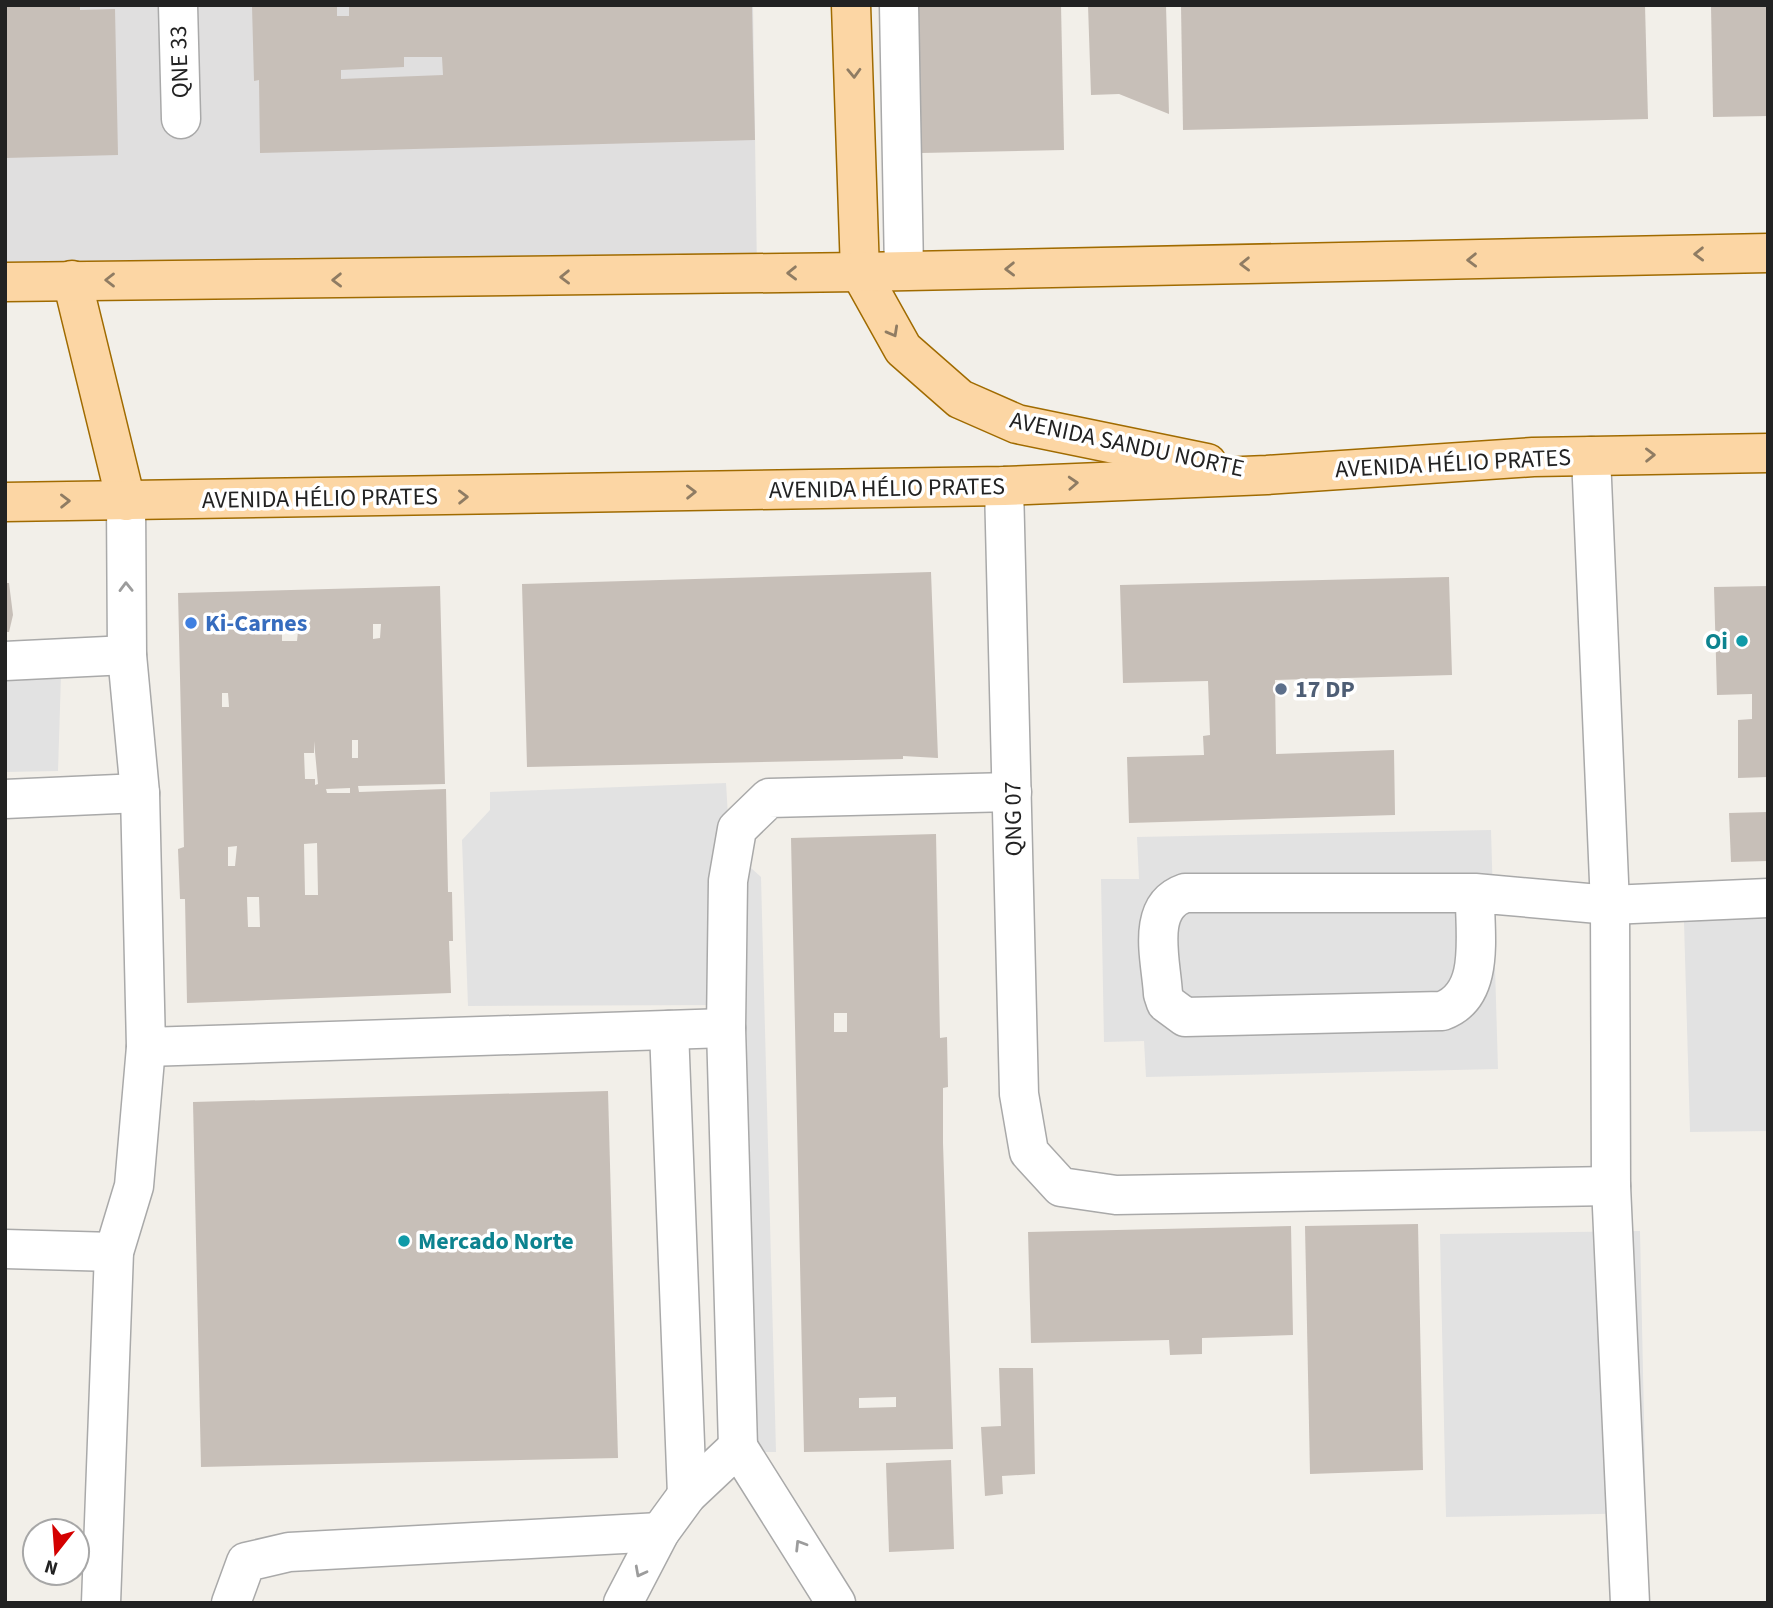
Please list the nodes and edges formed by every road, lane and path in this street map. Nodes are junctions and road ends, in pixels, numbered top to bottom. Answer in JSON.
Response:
{"nodes":[{"id":1,"x":178,"y":5,"type":"edge"},
{"id":2,"x":851,"y":5,"type":"edge"},
{"id":3,"x":898,"y":5,"type":"edge"},
{"id":4,"x":181,"y":119,"type":"dead end"},
{"id":5,"x":1768,"y":253,"type":"edge"},
{"id":6,"x":904,"y":270,"type":"junction"},
{"id":7,"x":860,"y":272,"type":"junction"},
{"id":8,"x":72,"y":280,"type":"junction"},
{"id":9,"x":5,"y":282,"type":"edge"},
{"id":10,"x":1768,"y":453,"type":"edge"},
{"id":11,"x":1591,"y":456,"type":"junction"},
{"id":12,"x":1267,"y":474,"type":"junction"},
{"id":13,"x":1004,"y":486,"type":"junction"},
{"id":14,"x":125,"y":500,"type":"junction"},
{"id":15,"x":5,"y":502,"type":"edge"},
{"id":16,"x":127,"y":655,"type":"junction"},
{"id":17,"x":5,"y":661,"type":"edge"},
{"id":18,"x":1012,"y":792,"type":"junction"},
{"id":19,"x":140,"y":793,"type":"junction"},
{"id":20,"x":5,"y":799,"type":"edge"},
{"id":21,"x":1475,"y":893,"type":"junction"},
{"id":22,"x":1768,"y":898,"type":"edge"},
{"id":23,"x":1610,"y":905,"type":"junction"},
{"id":24,"x":726,"y":1028,"type":"junction"},
{"id":25,"x":669,"y":1030,"type":"junction"},
{"id":26,"x":146,"y":1047,"type":"junction"},
{"id":27,"x":1611,"y":1186,"type":"junction"},
{"id":28,"x":5,"y":1249,"type":"edge"},
{"id":29,"x":114,"y":1252,"type":"junction"},
{"id":30,"x":678,"y":1253,"type":"junction"},
{"id":31,"x":735,"y":1254,"type":"junction"},
{"id":32,"x":738,"y":1447,"type":"junction"},
{"id":33,"x":687,"y":1495,"type":"junction"},
{"id":34,"x":660,"y":1532,"type":"junction"},
{"id":35,"x":101,"y":1603,"type":"edge"},
{"id":36,"x":230,"y":1603,"type":"edge"},
{"id":37,"x":623,"y":1603,"type":"edge"},
{"id":38,"x":836,"y":1603,"type":"edge"},
{"id":39,"x":1630,"y":1603,"type":"edge"}],
"edges":[{"from":1,"to":4,"type":"street","name":"QNE 33"},
{"from":2,"to":7,"type":"main road","name":"AVENIDA SANDU NORTE","one_way":true},
{"from":3,"to":6,"type":"street"},
{"from":5,"to":6,"type":"main road","one_way":true},
{"from":6,"to":7,"type":"main road"},
{"from":7,"to":8,"type":"main road","one_way":true},
{"from":7,"to":12,"type":"main road","name":"AVENIDA SANDU NORTE","one_way":true},
{"from":8,"to":9,"type":"main road"},
{"from":8,"to":14,"type":"main road"},
{"from":11,"to":10,"type":"main road","name":"AVENIDA HÉLIO PRATES","one_way":true},
{"from":11,"to":12,"type":"main road","name":"AVENIDA HÉLIO PRATES"},
{"from":11,"to":23,"type":"street"},
{"from":13,"to":12,"type":"main road","name":"AVENIDA HÉLIO PRATES","one_way":true},
{"from":14,"to":13,"type":"main road","name":"AVENIDA HÉLIO PRATES","one_way":true},
{"from":13,"to":18,"type":"street","name":"QNG 07"},
{"from":15,"to":14,"type":"main road","name":"AVENIDA HÉLIO PRATES","one_way":true},
{"from":16,"to":14,"type":"street","one_way":true},
{"from":16,"to":17,"type":"street"},
{"from":16,"to":19,"type":"street"},
{"from":18,"to":24,"type":"street"},
{"from":18,"to":27,"type":"street","name":"QNG 07"},
{"from":19,"to":20,"type":"street"},
{"from":19,"to":26,"type":"street"},
{"from":21,"to":21,"type":"street"},
{"from":21,"to":23,"type":"street"},
{"from":22,"to":23,"type":"street"},
{"from":23,"to":27,"type":"street"},
{"from":24,"to":25,"type":"street"},
{"from":24,"to":31,"type":"street"},
{"from":25,"to":26,"type":"street"},
{"from":25,"to":30,"type":"street"},
{"from":26,"to":29,"type":"street"},
{"from":27,"to":39,"type":"street"},
{"from":28,"to":29,"type":"street"},
{"from":29,"to":35,"type":"street"},
{"from":30,"to":31,"type":"street"},
{"from":30,"to":33,"type":"street"},
{"from":31,"to":32,"type":"street"},
{"from":32,"to":33,"type":"street"},
{"from":38,"to":32,"type":"street","one_way":true},
{"from":33,"to":34,"type":"street"},
{"from":34,"to":36,"type":"street"},
{"from":34,"to":37,"type":"street","one_way":true}]}
